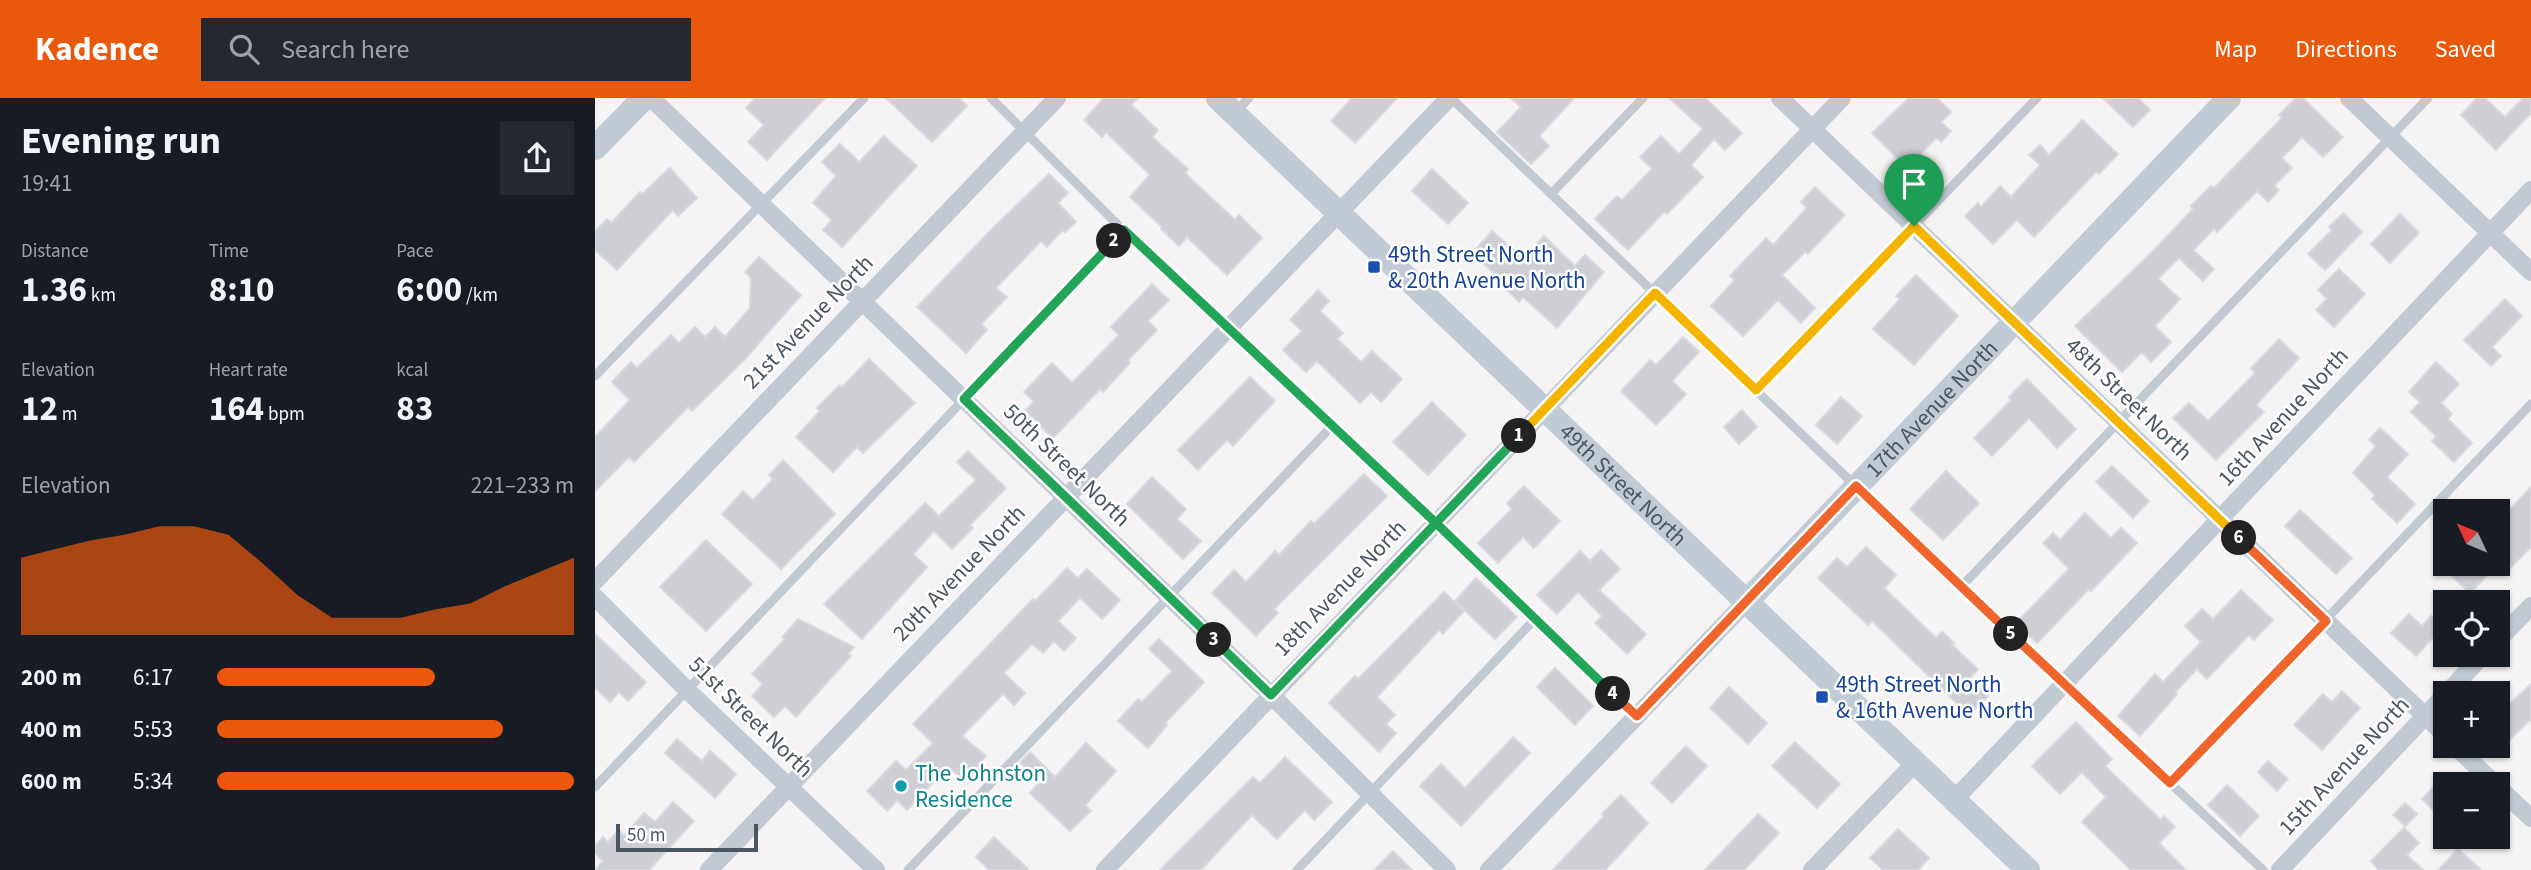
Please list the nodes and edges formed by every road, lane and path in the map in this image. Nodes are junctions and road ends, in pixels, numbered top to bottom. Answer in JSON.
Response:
{"nodes":[{"id":1,"x":645,"y":98,"type":"edge"},
{"id":2,"x":650,"y":98,"type":"edge"},
{"id":3,"x":864,"y":98,"type":"edge"},
{"id":4,"x":991,"y":98,"type":"edge"},
{"id":5,"x":1057,"y":98,"type":"edge"},
{"id":6,"x":1450,"y":98,"type":"edge"},
{"id":7,"x":1643,"y":98,"type":"edge"},
{"id":8,"x":1780,"y":98,"type":"edge"},
{"id":9,"x":1842,"y":98,"type":"edge"},
{"id":10,"x":2037,"y":98,"type":"edge"},
{"id":11,"x":2229,"y":98,"type":"edge"},
{"id":12,"x":2349,"y":98,"type":"edge"},
{"id":13,"x":2428,"y":98,"type":"edge"},
{"id":14,"x":1234,"y":103,"type":"edge"},
{"id":15,"x":1812,"y":129,"type":"junction"},
{"id":16,"x":1025,"y":131,"type":"junction"},
{"id":17,"x":2390,"y":138,"type":"junction"},
{"id":18,"x":595,"y":148,"type":"edge"},
{"id":19,"x":2531,"y":190,"type":"edge"},
{"id":20,"x":1551,"y":194,"type":"junction"},
{"id":21,"x":761,"y":203,"type":"junction"},
{"id":22,"x":1339,"y":213,"type":"junction"},
{"id":23,"x":1914,"y":226,"type":"junction"},
{"id":24,"x":1124,"y":230,"type":"junction"},
{"id":25,"x":2489,"y":232,"type":"junction"},
{"id":26,"x":2531,"y":272,"type":"edge"},
{"id":27,"x":1655,"y":293,"type":"junction"},
{"id":28,"x":863,"y":301,"type":"junction"},
{"id":29,"x":2013,"y":321,"type":"junction"},
{"id":30,"x":1229,"y":327,"type":"junction"},
{"id":31,"x":595,"y":376,"type":"edge"},
{"id":32,"x":1756,"y":390,"type":"junction"},
{"id":33,"x":964,"y":399,"type":"junction"},
{"id":34,"x":2531,"y":404,"type":"edge"},
{"id":35,"x":1545,"y":410,"type":"junction"},
{"id":36,"x":2119,"y":423,"type":"junction"},
{"id":37,"x":1331,"y":427,"type":"junction"},
{"id":38,"x":1856,"y":486,"type":"junction"},
{"id":39,"x":1066,"y":497,"type":"junction"},
{"id":40,"x":2221,"y":520,"type":"junction"},
{"id":41,"x":1436,"y":523,"type":"junction"},
{"id":42,"x":595,"y":581,"type":"edge"},
{"id":43,"x":1961,"y":587,"type":"junction"},
{"id":44,"x":1168,"y":596,"type":"junction"},
{"id":45,"x":595,"y":597,"type":"edge"},
{"id":46,"x":1747,"y":602,"type":"junction"},
{"id":47,"x":2531,"y":606,"type":"edge"},
{"id":48,"x":1534,"y":620,"type":"junction"},
{"id":49,"x":2326,"y":621,"type":"junction"},
{"id":50,"x":2510,"y":628,"type":"edge"},
{"id":51,"x":2472,"y":667,"type":"edge"},
{"id":52,"x":2458,"y":681,"type":"edge"},
{"id":53,"x":2064,"y":685,"type":"junction"},
{"id":54,"x":687,"y":690,"type":"junction"},
{"id":55,"x":1271,"y":695,"type":"junction"},
{"id":56,"x":2433,"y":708,"type":"edge"},
{"id":57,"x":1637,"y":716,"type":"junction"},
{"id":58,"x":2425,"y":716,"type":"junction"},
{"id":59,"x":2433,"y":724,"type":"edge"},
{"id":60,"x":2468,"y":758,"type":"edge"},
{"id":61,"x":1915,"y":763,"type":"junction"},
{"id":62,"x":2482,"y":772,"type":"edge"},
{"id":63,"x":2170,"y":783,"type":"junction"},
{"id":64,"x":595,"y":787,"type":"edge"},
{"id":65,"x":788,"y":787,"type":"junction"},
{"id":66,"x":1370,"y":793,"type":"junction"},
{"id":67,"x":2510,"y":797,"type":"edge"},
{"id":68,"x":1955,"y":800,"type":"junction"},
{"id":69,"x":2530,"y":815,"type":"edge"},
{"id":70,"x":709,"y":870,"type":"edge"},
{"id":71,"x":876,"y":870,"type":"edge"},
{"id":72,"x":908,"y":870,"type":"edge"},
{"id":73,"x":1105,"y":870,"type":"edge"},
{"id":74,"x":1297,"y":870,"type":"edge"},
{"id":75,"x":1447,"y":870,"type":"edge"},
{"id":76,"x":1489,"y":870,"type":"edge"},
{"id":77,"x":1812,"y":870,"type":"edge"},
{"id":78,"x":2028,"y":870,"type":"edge"},
{"id":79,"x":2263,"y":870,"type":"edge"},
{"id":80,"x":2280,"y":870,"type":"edge"}],
"edges":[{"from":1,"to":18,"type":"main road"},
{"from":2,"to":21,"type":"street","name":"50th Street North"},
{"from":3,"to":21,"type":"lane"},
{"from":4,"to":16,"type":"lane"},
{"from":5,"to":16,"type":"street","name":"21st Avenue North"},
{"from":6,"to":20,"type":"lane"},
{"from":6,"to":22,"type":"street","name":"20th Avenue North"},
{"from":7,"to":20,"type":"lane"},
{"from":8,"to":15,"type":"street","name":"48th Street North"},
{"from":9,"to":15,"type":"street","name":"18th Avenue North"},
{"from":10,"to":23,"type":"lane"},
{"from":11,"to":29,"type":"main road","name":"17th Avenue North"},
{"from":12,"to":17,"type":"street"},
{"from":13,"to":17,"type":"lane"},
{"from":14,"to":22,"type":"main road","name":"49th Street North"},
{"from":15,"to":23,"type":"street","name":"48th Street North"},
{"from":15,"to":27,"type":"street","name":"18th Avenue North"},
{"from":16,"to":24,"type":"lane"},
{"from":16,"to":28,"type":"street","name":"21st Avenue North"},
{"from":17,"to":25,"type":"street"},
{"from":17,"to":36,"type":"lane"},
{"from":19,"to":25,"type":"street","name":"16th Avenue North"},
{"from":20,"to":27,"type":"lane"},
{"from":21,"to":28,"type":"street","name":"50th Street North"},
{"from":21,"to":31,"type":"lane"},
{"from":22,"to":30,"type":"street","name":"20th Avenue North"},
{"from":22,"to":35,"type":"main road","name":"49th Street North"},
{"from":23,"to":29,"type":"street","name":"48th Street North"},
{"from":23,"to":32,"type":"lane"},
{"from":24,"to":30,"type":"lane"},
{"from":24,"to":33,"type":"lane"},
{"from":25,"to":26,"type":"street"},
{"from":25,"to":40,"type":"street","name":"16th Avenue North"},
{"from":27,"to":32,"type":"lane"},
{"from":27,"to":35,"type":"street","name":"18th Avenue North"},
{"from":28,"to":33,"type":"street","name":"50th Street North"},
{"from":28,"to":42,"type":"street","name":"21st Avenue North"},
{"from":29,"to":36,"type":"street","name":"48th Street North"},
{"from":29,"to":38,"type":"main road","name":"17th Avenue North"},
{"from":30,"to":37,"type":"lane"},
{"from":30,"to":39,"type":"street","name":"20th Avenue North"},
{"from":32,"to":38,"type":"lane"},
{"from":33,"to":39,"type":"street","name":"50th Street North"},
{"from":33,"to":54,"type":"lane"},
{"from":34,"to":49,"type":"lane"},
{"from":35,"to":41,"type":"street","name":"18th Avenue North"},
{"from":35,"to":46,"type":"main road","name":"49th Street North"},
{"from":36,"to":40,"type":"street","name":"48th Street North"},
{"from":36,"to":43,"type":"lane"},
{"from":37,"to":41,"type":"lane"},
{"from":37,"to":44,"type":"lane"},
{"from":38,"to":43,"type":"lane"},
{"from":38,"to":46,"type":"main road","name":"17th Avenue North"},
{"from":39,"to":44,"type":"street","name":"50th Street North"},
{"from":39,"to":65,"type":"street","name":"20th Avenue North"},
{"from":40,"to":49,"type":"street","name":"48th Street North"},
{"from":40,"to":53,"type":"street","name":"16th Avenue North"},
{"from":41,"to":48,"type":"lane"},
{"from":41,"to":55,"type":"street","name":"18th Avenue North"},
{"from":43,"to":53,"type":"lane"},
{"from":44,"to":55,"type":"street","name":"50th Street North"},
{"from":44,"to":72,"type":"lane"},
{"from":45,"to":54,"type":"street","name":"51st Street North"},
{"from":46,"to":57,"type":"street","name":"17th Avenue North"},
{"from":46,"to":61,"type":"main road","name":"49th Street North"},
{"from":47,"to":50,"type":"street"},
{"from":48,"to":57,"type":"lane"},
{"from":48,"to":66,"type":"lane"},
{"from":49,"to":58,"type":"street","name":"48th Street North"},
{"from":49,"to":63,"type":"lane"},
{"from":51,"to":52,"type":"street","name":"15th Avenue North"},
{"from":53,"to":63,"type":"lane"},
{"from":53,"to":68,"type":"street","name":"16th Avenue North"},
{"from":54,"to":64,"type":"lane"},
{"from":54,"to":65,"type":"street","name":"51st Street North"},
{"from":55,"to":66,"type":"street","name":"50th Street North"},
{"from":55,"to":73,"type":"street","name":"18th Avenue North"},
{"from":56,"to":58,"type":"street","name":"15th Avenue North"},
{"from":57,"to":76,"type":"street","name":"17th Avenue North"},
{"from":58,"to":59,"type":"street","name":"48th Street North"},
{"from":58,"to":80,"type":"street","name":"15th Avenue North"},
{"from":60,"to":62,"type":"street"},
{"from":61,"to":68,"type":"main road","name":"49th Street North"},
{"from":61,"to":77,"type":"street"},
{"from":63,"to":79,"type":"lane"},
{"from":65,"to":70,"type":"street","name":"20th Avenue North"},
{"from":65,"to":71,"type":"street","name":"51st Street North"},
{"from":66,"to":74,"type":"lane"},
{"from":66,"to":75,"type":"street","name":"50th Street North"},
{"from":67,"to":69,"type":"street"},
{"from":68,"to":78,"type":"main road","name":"49th Street North"}]}
